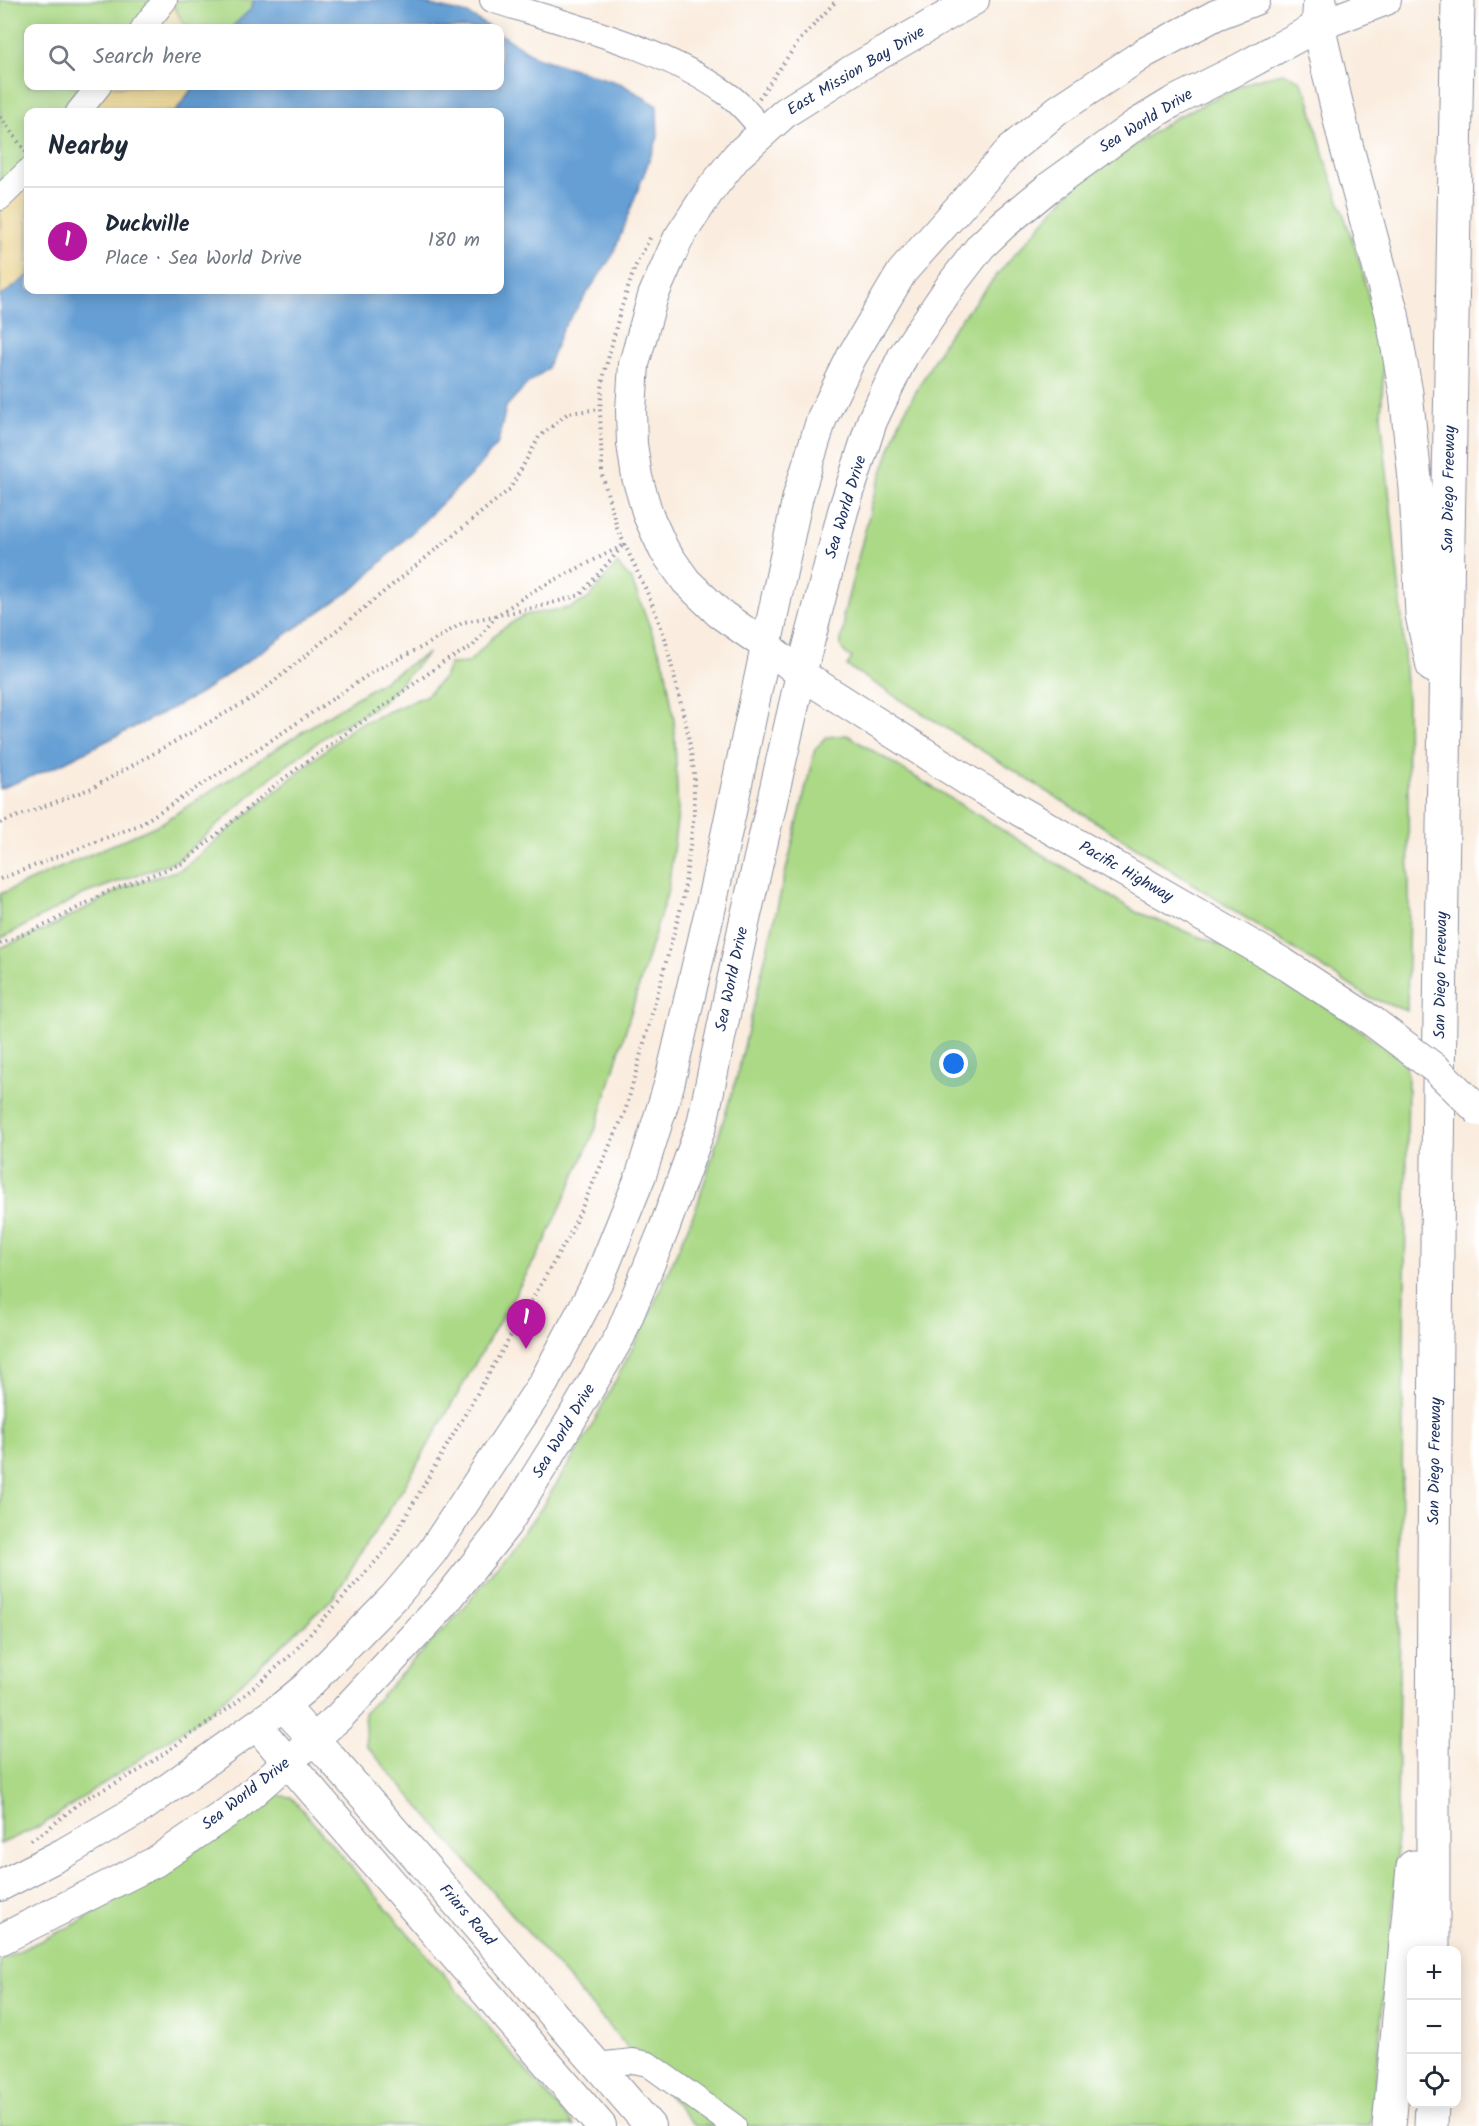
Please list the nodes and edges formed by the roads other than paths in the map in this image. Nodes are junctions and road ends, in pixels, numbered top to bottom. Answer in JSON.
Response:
{"nodes":[{"id":1,"x":165,"y":0,"type":"edge"},
{"id":2,"x":492,"y":0,"type":"edge"},
{"id":3,"x":974,"y":0,"type":"edge"},
{"id":4,"x":1255,"y":0,"type":"edge"},
{"id":5,"x":1386,"y":0,"type":"edge"},
{"id":6,"x":1458,"y":0,"type":"edge"},
{"id":7,"x":1319,"y":13,"type":"edge"},
{"id":8,"x":146,"y":24,"type":"edge"},
{"id":9,"x":96,"y":90,"type":"edge"},
{"id":10,"x":81,"y":108,"type":"edge"},
{"id":11,"x":764,"y":132,"type":"junction"},
{"id":12,"x":24,"y":175,"type":"edge"},
{"id":13,"x":0,"y":198,"type":"edge"},
{"id":14,"x":765,"y":645,"type":"junction"},
{"id":15,"x":801,"y":674,"type":"junction"},
{"id":16,"x":1445,"y":717,"type":"junction"},
{"id":17,"x":1479,"y":1111,"type":"edge"},
{"id":18,"x":1433,"y":1633,"type":"junction"},
{"id":19,"x":283,"y":1706,"type":"junction"},
{"id":20,"x":257,"y":1726,"type":"junction"},
{"id":21,"x":315,"y":1740,"type":"junction"},
{"id":22,"x":288,"y":1762,"type":"junction"},
{"id":23,"x":0,"y":1886,"type":"edge"},
{"id":24,"x":0,"y":1940,"type":"edge"},
{"id":25,"x":1433,"y":1946,"type":"edge"},
{"id":26,"x":597,"y":2065,"type":"junction"},
{"id":27,"x":1432,"y":2108,"type":"edge"},
{"id":28,"x":601,"y":2126,"type":"edge"},
{"id":29,"x":650,"y":2126,"type":"edge"},
{"id":30,"x":734,"y":2126,"type":"edge"},
{"id":31,"x":1389,"y":2126,"type":"edge"},
{"id":32,"x":1431,"y":2126,"type":"edge"}],
"edges":[{"from":1,"to":8,"type":"street"},
{"from":2,"to":11,"type":"street"},
{"from":3,"to":11,"type":"main road","name":"East Mission Bay Drive"},
{"from":4,"to":14,"type":"main road"},
{"from":5,"to":7,"type":"main road","name":"Sea World Drive"},
{"from":6,"to":16,"type":"highway","name":"San Diego Freeway"},
{"from":7,"to":15,"type":"main road","name":"Sea World Drive"},
{"from":7,"to":16,"type":"highway"},
{"from":9,"to":10,"type":"street"},
{"from":11,"to":14,"type":"main road","name":"East Mission Bay Drive"},
{"from":12,"to":13,"type":"street"},
{"from":14,"to":15,"type":"main road","name":"Pacific Highway"},
{"from":14,"to":19,"type":"main road"},
{"from":15,"to":17,"type":"main road","name":"Pacific Highway","bridge":true},
{"from":15,"to":21,"type":"main road","name":"Sea World Drive"},
{"from":16,"to":18,"type":"highway","name":"San Diego Freeway"},
{"from":18,"to":25,"type":"highway","name":"San Diego Freeway"},
{"from":18,"to":31,"type":"highway"},
{"from":19,"to":20,"type":"main road"},
{"from":19,"to":21,"type":"main road","name":"Friars Road"},
{"from":20,"to":22,"type":"main road"},
{"from":20,"to":23,"type":"main road"},
{"from":21,"to":22,"type":"main road","name":"Sea World Drive"},
{"from":21,"to":26,"type":"main road","name":"Friars Road"},
{"from":22,"to":24,"type":"main road","name":"Sea World Drive"},
{"from":22,"to":28,"type":"main road"},
{"from":26,"to":29,"type":"main road","name":"Friars Road"},
{"from":26,"to":30,"type":"street"},
{"from":27,"to":32,"type":"highway"}]}
